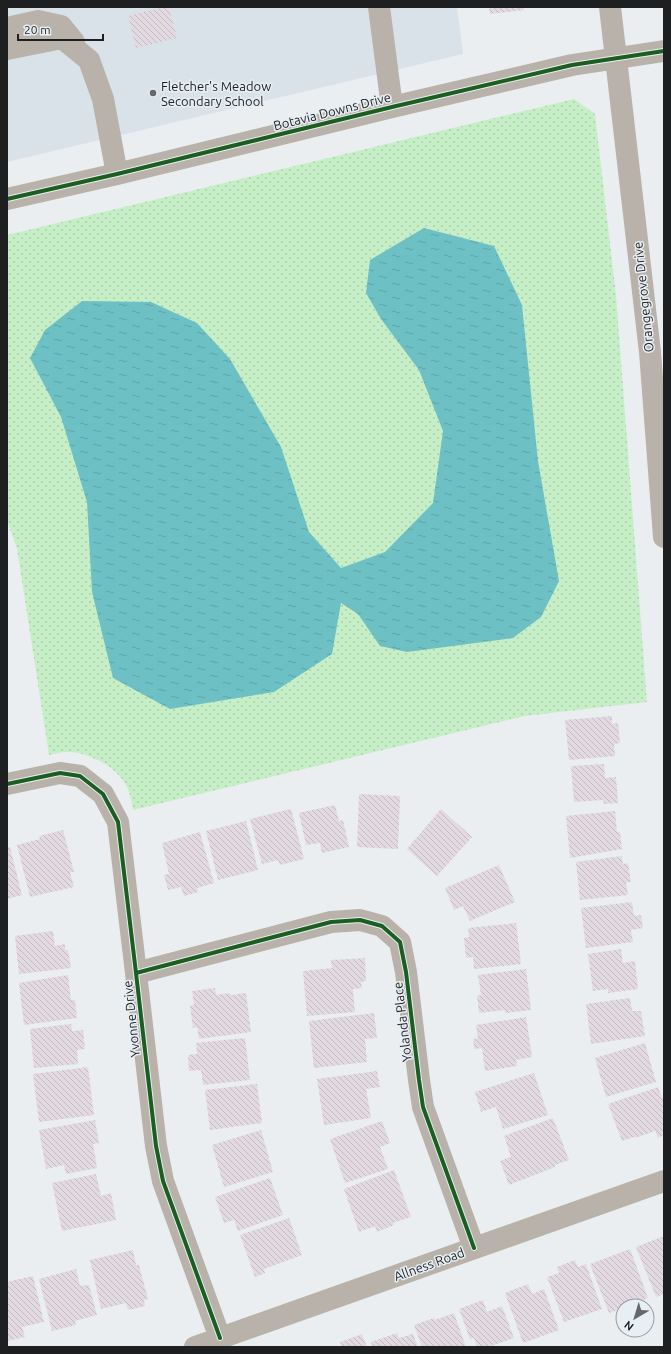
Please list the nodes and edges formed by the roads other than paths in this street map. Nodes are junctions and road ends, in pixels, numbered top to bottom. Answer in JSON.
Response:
{"nodes":[{"id":1,"x":379,"y":7,"type":"edge"},
{"id":2,"x":610,"y":7,"type":"edge"},
{"id":3,"x":7,"y":28,"type":"edge"},
{"id":4,"x":7,"y":49,"type":"edge"},
{"id":5,"x":664,"y":51,"type":"edge"},
{"id":6,"x":616,"y":58,"type":"junction"},
{"id":7,"x":89,"y":60,"type":"junction"},
{"id":8,"x":392,"y":106,"type":"junction"},
{"id":9,"x":117,"y":174,"type":"junction"},
{"id":10,"x":7,"y":199,"type":"edge"},
{"id":11,"x":657,"y":351,"type":"edge"},
{"id":12,"x":664,"y":537,"type":"edge"},
{"id":13,"x":7,"y":784,"type":"edge"},
{"id":14,"x":136,"y":973,"type":"junction"},
{"id":15,"x":664,"y":1181,"type":"edge"},
{"id":16,"x":474,"y":1248,"type":"junction"},
{"id":17,"x":220,"y":1338,"type":"junction"},
{"id":18,"x":195,"y":1347,"type":"edge"}],
"edges":[{"from":1,"to":8,"type":"street"},
{"from":2,"to":6,"type":"street","name":"Orangegrove Drive"},
{"from":3,"to":7,"type":"street"},
{"from":4,"to":7,"type":"street"},
{"from":5,"to":6,"type":"street","name":"Botavia Downs Drive"},
{"from":6,"to":8,"type":"street","name":"Botavia Downs Drive"},
{"from":6,"to":11,"type":"street","name":"Orangegrove Drive"},
{"from":7,"to":9,"type":"street"},
{"from":8,"to":9,"type":"street","name":"Botavia Downs Drive"},
{"from":9,"to":10,"type":"street","name":"Botavia Downs Drive"},
{"from":11,"to":12,"type":"street","name":"Orangegrove Drive"},
{"from":13,"to":14,"type":"street","name":"Yvonne Drive"},
{"from":14,"to":16,"type":"street","name":"Yolanda Place"},
{"from":14,"to":17,"type":"street","name":"Yvonne Drive"},
{"from":15,"to":16,"type":"street","name":"Allness Road"},
{"from":16,"to":17,"type":"street","name":"Allness Road"},
{"from":17,"to":18,"type":"street","name":"Allness Road"}]}
